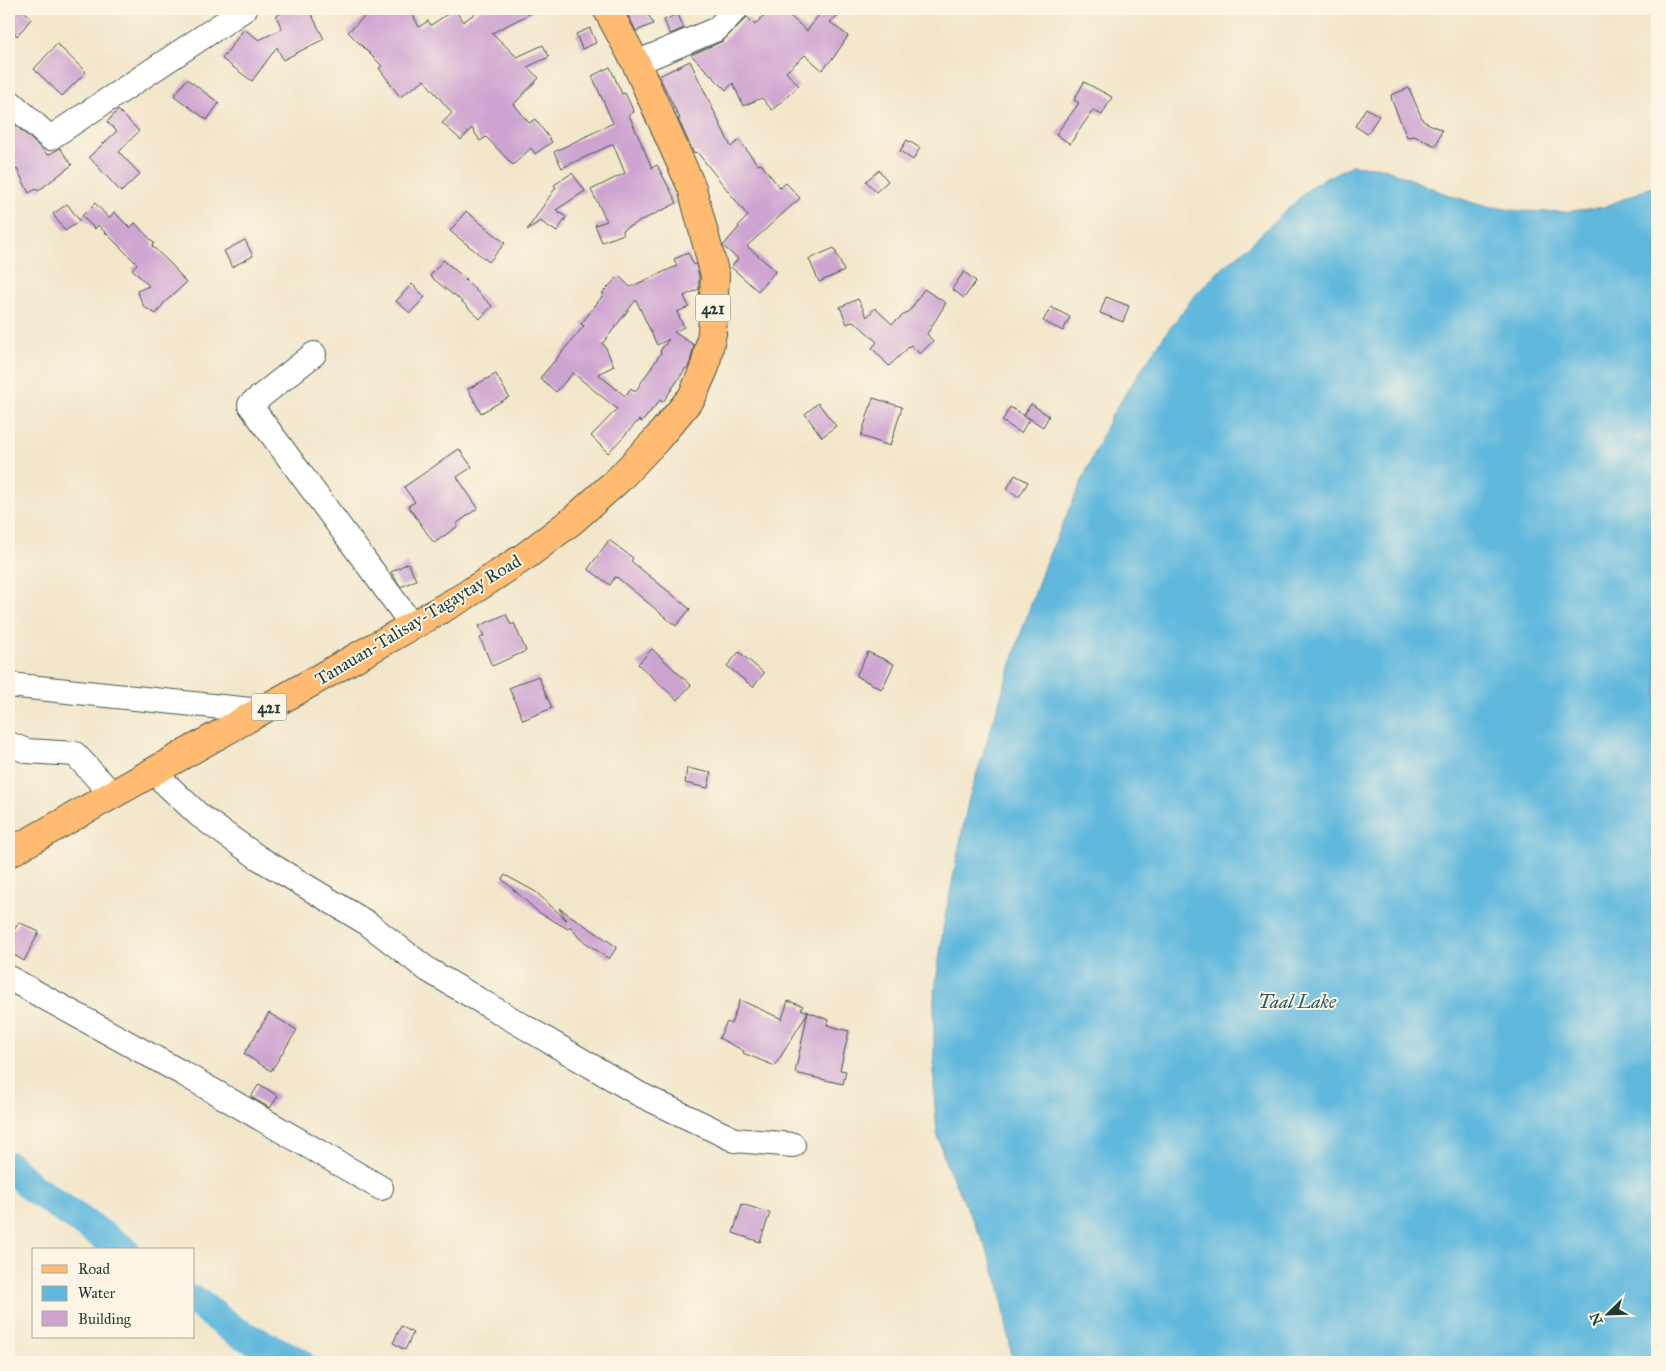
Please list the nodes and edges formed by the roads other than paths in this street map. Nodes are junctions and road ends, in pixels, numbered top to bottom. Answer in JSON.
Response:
{"nodes":[{"id":1,"x":245,"y":9,"type":"edge"},
{"id":2,"x":607,"y":9,"type":"edge"},
{"id":3,"x":736,"y":9,"type":"edge"},
{"id":4,"x":636,"y":63,"type":"junction"},
{"id":5,"x":9,"y":100,"type":"edge"},
{"id":6,"x":314,"y":354,"type":"dead end"},
{"id":7,"x":413,"y":626,"type":"junction"},
{"id":8,"x":9,"y":685,"type":"edge"},
{"id":9,"x":262,"y":711,"type":"junction"},
{"id":10,"x":9,"y":744,"type":"edge"},
{"id":11,"x":153,"y":772,"type":"junction"},
{"id":12,"x":113,"y":795,"type":"junction"},
{"id":13,"x":9,"y":853,"type":"edge"},
{"id":14,"x":9,"y":978,"type":"edge"},
{"id":15,"x":793,"y":1145,"type":"dead end"},
{"id":16,"x":381,"y":1188,"type":"dead end"}],
"edges":[{"from":1,"to":5,"type":"street"},
{"from":2,"to":4,"type":"main road","name":"Tanauan-Talisay-Tagaytay Road","number":"421"},
{"from":3,"to":4,"type":"street"},
{"from":4,"to":7,"type":"main road","name":"Tanauan-Talisay-Tagaytay Road","number":"421"},
{"from":6,"to":7,"type":"street"},
{"from":7,"to":9,"type":"main road","name":"Tanauan-Talisay-Tagaytay Road","number":"421"},
{"from":8,"to":9,"type":"street"},
{"from":9,"to":11,"type":"main road","name":"Tanauan-Talisay-Tagaytay Road","number":"421"},
{"from":10,"to":12,"type":"street"},
{"from":11,"to":12,"type":"main road","name":"Tanauan-Talisay-Tagaytay Road","number":"421"},
{"from":11,"to":15,"type":"street"},
{"from":12,"to":13,"type":"main road","name":"Tanauan-Talisay-Tagaytay Road","number":"421"},
{"from":14,"to":16,"type":"street"}]}
